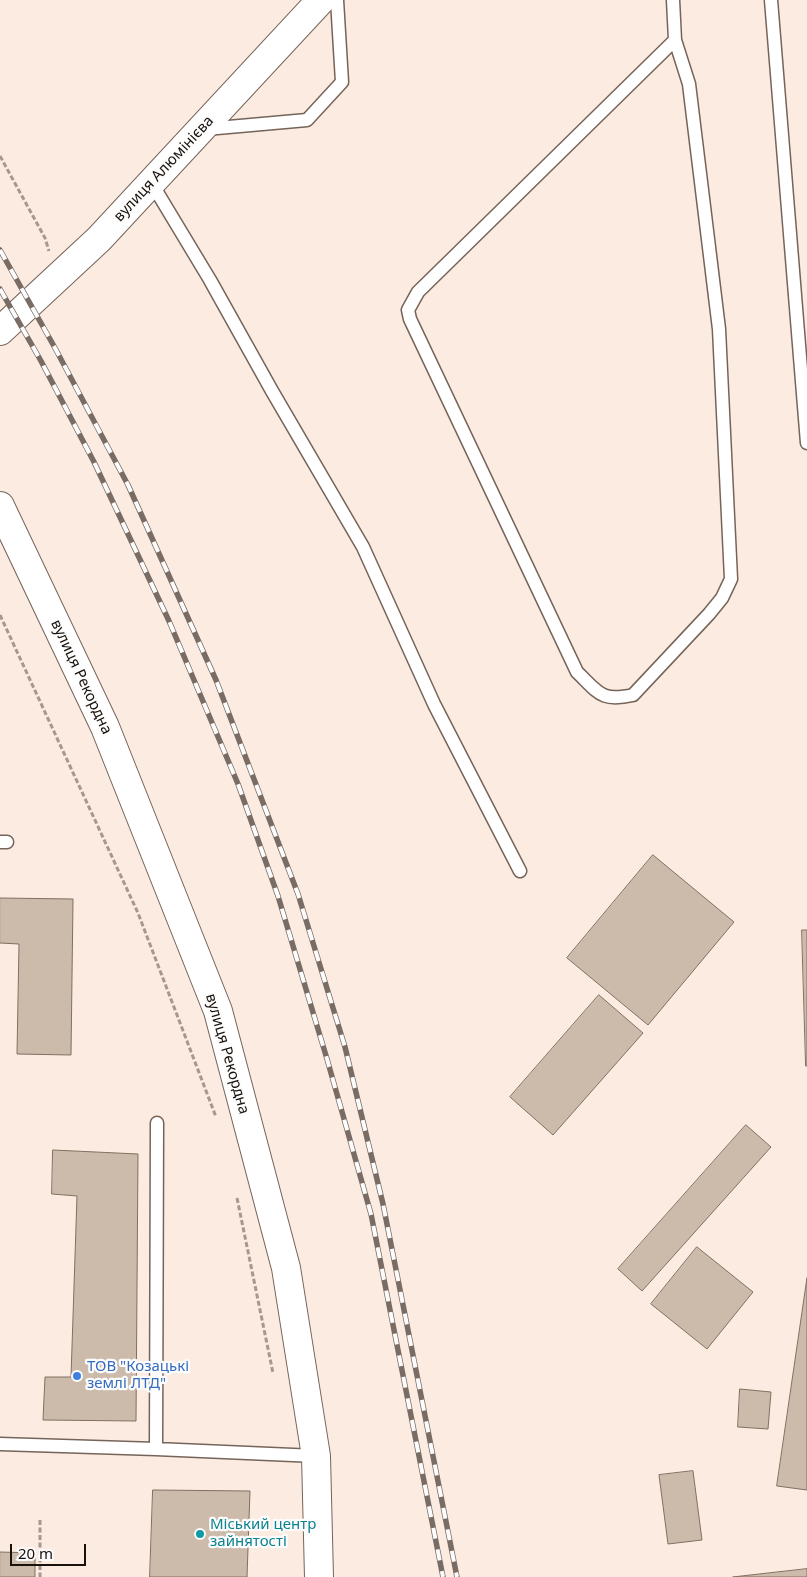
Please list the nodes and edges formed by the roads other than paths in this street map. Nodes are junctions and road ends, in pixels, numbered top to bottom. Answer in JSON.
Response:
{"nodes":[{"id":1,"x":321,"y":0,"type":"edge"},
{"id":2,"x":337,"y":0,"type":"edge"},
{"id":3,"x":673,"y":0,"type":"edge"},
{"id":4,"x":771,"y":0,"type":"edge"},
{"id":5,"x":675,"y":40,"type":"junction"},
{"id":6,"x":201,"y":129,"type":"junction"},
{"id":7,"x":151,"y":182,"type":"junction"},
{"id":8,"x":0,"y":331,"type":"edge"},
{"id":9,"x":807,"y":443,"type":"edge"},
{"id":10,"x":0,"y":506,"type":"edge"},
{"id":11,"x":520,"y":871,"type":"dead end"},
{"id":12,"x":157,"y":1123,"type":"dead end"},
{"id":13,"x":0,"y":1444,"type":"edge"},
{"id":14,"x":156,"y":1449,"type":"junction"},
{"id":15,"x":316,"y":1456,"type":"junction"},
{"id":16,"x":320,"y":1577,"type":"edge"}],
"edges":[{"from":1,"to":6,"type":"street","name":"вулиця Алюмінієва"},
{"from":2,"to":6,"type":"lane"},
{"from":3,"to":5,"type":"lane"},
{"from":4,"to":9,"type":"lane"},
{"from":5,"to":5,"type":"lane"},
{"from":6,"to":7,"type":"street","name":"вулиця Алюмінієва"},
{"from":7,"to":8,"type":"street","name":"вулиця Алюмінієва"},
{"from":7,"to":11,"type":"lane"},
{"from":10,"to":15,"type":"street","name":"вулиця Рекордна"},
{"from":12,"to":14,"type":"lane"},
{"from":13,"to":14,"type":"lane"},
{"from":14,"to":15,"type":"lane"},
{"from":15,"to":16,"type":"street","name":"вулиця Рекордна"}]}
